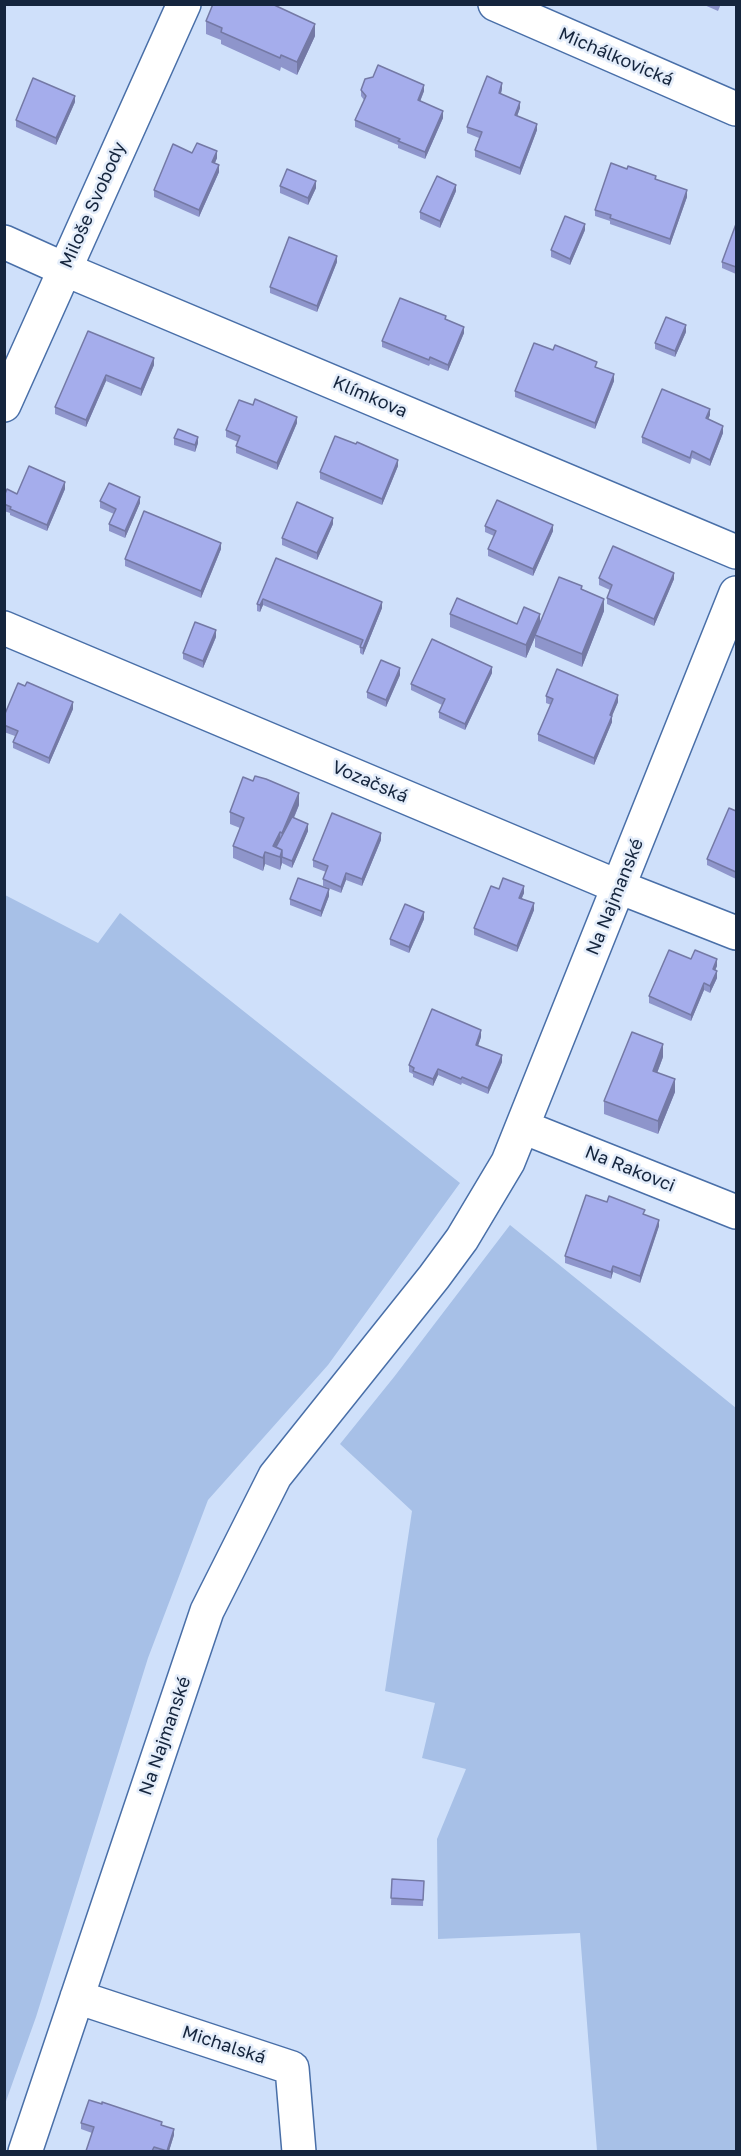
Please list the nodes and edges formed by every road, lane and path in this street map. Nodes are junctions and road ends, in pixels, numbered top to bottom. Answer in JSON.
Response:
{"nodes":[{"id":1,"x":184,"y":4,"type":"edge"},
{"id":2,"x":495,"y":4,"type":"edge"},
{"id":3,"x":736,"y":110,"type":"edge"},
{"id":4,"x":4,"y":242,"type":"edge"},
{"id":5,"x":64,"y":269,"type":"junction"},
{"id":6,"x":4,"y":405,"type":"edge"},
{"id":7,"x":736,"y":552,"type":"edge"},
{"id":8,"x":736,"y":593,"type":"edge"},
{"id":9,"x":4,"y":628,"type":"edge"},
{"id":10,"x":619,"y":887,"type":"junction"},
{"id":11,"x":736,"y":933,"type":"edge"},
{"id":12,"x":523,"y":1127,"type":"junction"},
{"id":13,"x":736,"y":1212,"type":"edge"},
{"id":14,"x":77,"y":1997,"type":"junction"},
{"id":15,"x":25,"y":2151,"type":"edge"},
{"id":16,"x":299,"y":2151,"type":"edge"}],
"edges":[{"from":1,"to":5,"type":"street","name":"Miloše Svobody"},
{"from":2,"to":3,"type":"street","name":"Michálkovická"},
{"from":4,"to":5,"type":"street","name":"Klímkova"},
{"from":5,"to":6,"type":"street","name":"Miloše Svobody"},
{"from":5,"to":7,"type":"street","name":"Klímkova"},
{"from":8,"to":10,"type":"street","name":"Na Najmanské"},
{"from":9,"to":10,"type":"street","name":"Vozačská"},
{"from":10,"to":11,"type":"street","name":"Vozačská"},
{"from":10,"to":12,"type":"street","name":"Na Najmanské"},
{"from":12,"to":13,"type":"street","name":"Na Rakovci"},
{"from":12,"to":14,"type":"street","name":"Na Najmanské"},
{"from":14,"to":15,"type":"street","name":"Na Najmanské"},
{"from":14,"to":16,"type":"street","name":"Michalská"}]}
